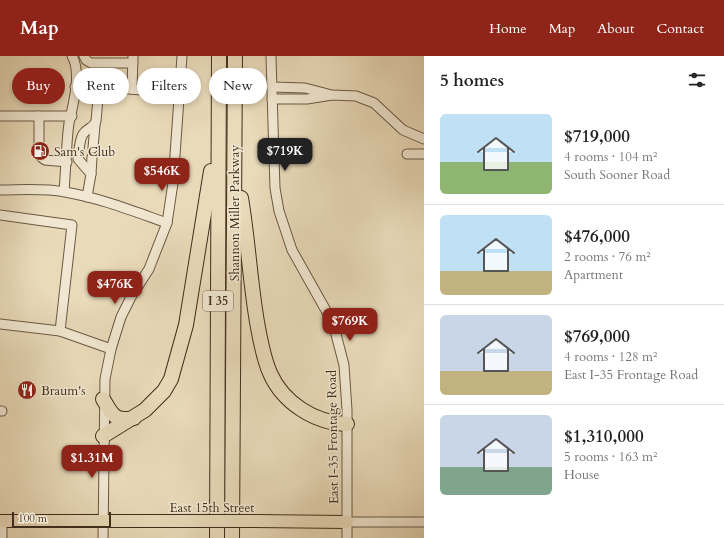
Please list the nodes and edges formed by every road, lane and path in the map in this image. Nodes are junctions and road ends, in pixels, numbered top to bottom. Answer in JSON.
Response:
{"nodes":[{"id":1,"x":72,"y":56,"type":"edge"},
{"id":2,"x":84,"y":56,"type":"edge"},
{"id":3,"x":90,"y":56,"type":"edge"},
{"id":4,"x":182,"y":56,"type":"edge"},
{"id":5,"x":219,"y":56,"type":"edge"},
{"id":6,"x":235,"y":56,"type":"edge"},
{"id":7,"x":272,"y":56,"type":"edge"},
{"id":8,"x":133,"y":60,"type":"edge"},
{"id":9,"x":75,"y":68,"type":"edge"},
{"id":10,"x":181,"y":68,"type":"edge"},
{"id":11,"x":272,"y":87,"type":"junction"},
{"id":12,"x":129,"y":89,"type":"edge"},
{"id":13,"x":132,"y":89,"type":"junction"},
{"id":14,"x":137,"y":89,"type":"edge"},
{"id":15,"x":332,"y":95,"type":"junction"},
{"id":16,"x":272,"y":99,"type":"junction"},
{"id":17,"x":73,"y":104,"type":"edge"},
{"id":18,"x":97,"y":104,"type":"edge"},
{"id":19,"x":178,"y":104,"type":"edge"},
{"id":20,"x":0,"y":116,"type":"edge"},
{"id":21,"x":40,"y":116,"type":"junction"},
{"id":22,"x":72,"y":116,"type":"junction"},
{"id":23,"x":95,"y":125,"type":"junction"},
{"id":24,"x":218,"y":125,"type":"junction"},
{"id":25,"x":424,"y":139,"type":"edge"},
{"id":26,"x":40,"y":145,"type":"dead end"},
{"id":27,"x":407,"y":154,"type":"dead end"},
{"id":28,"x":424,"y":154,"type":"edge"},
{"id":29,"x":41,"y":157,"type":"dead end"},
{"id":30,"x":234,"y":160,"type":"junction"},
{"id":31,"x":66,"y":162,"type":"junction"},
{"id":32,"x":91,"y":174,"type":"junction"},
{"id":33,"x":0,"y":190,"type":"edge"},
{"id":34,"x":64,"y":192,"type":"junction"},
{"id":35,"x":87,"y":197,"type":"junction"},
{"id":36,"x":0,"y":215,"type":"edge"},
{"id":37,"x":167,"y":223,"type":"junction"},
{"id":38,"x":0,"y":324,"type":"edge"},
{"id":39,"x":60,"y":331,"type":"junction"},
{"id":40,"x":110,"y":349,"type":"junction"},
{"id":41,"x":103,"y":399,"type":"junction"},
{"id":42,"x":135,"y":418,"type":"junction"},
{"id":43,"x":347,"y":424,"type":"junction"},
{"id":44,"x":103,"y":436,"type":"junction"},
{"id":45,"x":1,"y":521,"type":"edge"},
{"id":46,"x":103,"y":522,"type":"junction"},
{"id":47,"x":347,"y":522,"type":"junction"},
{"id":48,"x":424,"y":522,"type":"edge"},
{"id":49,"x":2,"y":538,"type":"edge"},
{"id":50,"x":103,"y":538,"type":"edge"},
{"id":51,"x":217,"y":538,"type":"edge"},
{"id":52,"x":232,"y":538,"type":"edge"},
{"id":53,"x":347,"y":538,"type":"edge"}],
"edges":[{"from":1,"to":9,"type":"street"},
{"from":2,"to":8,"type":"street"},
{"from":3,"to":8,"type":"street"},
{"from":4,"to":10,"type":"street"},
{"from":5,"to":24,"type":"highway","name":"Shannon Miller Parkway","number":"I 35"},
{"from":6,"to":30,"type":"highway","name":"Shannon Miller Parkway","number":"I 35"},
{"from":7,"to":11,"type":"street","name":"East I-35 Frontage Road"},
{"from":8,"to":13,"type":"street"},
{"from":11,"to":15,"type":"street"},
{"from":11,"to":16,"type":"street","name":"East I-35 Frontage Road"},
{"from":12,"to":13,"type":"street"},
{"from":13,"to":14,"type":"street"},
{"from":15,"to":16,"type":"street"},
{"from":15,"to":25,"type":"street"},
{"from":16,"to":43,"type":"street","name":"East I-35 Frontage Road"},
{"from":17,"to":22,"type":"street"},
{"from":18,"to":23,"type":"street"},
{"from":19,"to":37,"type":"street"},
{"from":20,"to":21,"type":"street"},
{"from":21,"to":22,"type":"street"},
{"from":21,"to":26,"type":"street"},
{"from":22,"to":31,"type":"street"},
{"from":23,"to":32,"type":"street"},
{"from":23,"to":32,"type":"street"},
{"from":24,"to":42,"type":"highway"},
{"from":24,"to":51,"type":"highway","name":"Shannon Miller Parkway","number":"I 35"},
{"from":27,"to":28,"type":"street"},
{"from":29,"to":31,"type":"street"},
{"from":30,"to":43,"type":"highway"},
{"from":30,"to":52,"type":"highway","name":"Shannon Miller Parkway","number":"I 35"},
{"from":31,"to":34,"type":"street"},
{"from":32,"to":35,"type":"street"},
{"from":33,"to":34,"type":"street"},
{"from":34,"to":35,"type":"street"},
{"from":35,"to":37,"type":"street"},
{"from":36,"to":39,"type":"street"},
{"from":37,"to":40,"type":"street"},
{"from":38,"to":39,"type":"street"},
{"from":39,"to":40,"type":"street"},
{"from":40,"to":41,"type":"street"},
{"from":41,"to":42,"type":"highway"},
{"from":41,"to":44,"type":"street"},
{"from":42,"to":44,"type":"highway"},
{"from":43,"to":47,"type":"street","name":"East I-35 Frontage Road"},
{"from":44,"to":46,"type":"street"},
{"from":45,"to":46,"type":"main road","name":"East 15th Street"},
{"from":45,"to":49,"type":"street"},
{"from":46,"to":47,"type":"main road","name":"East 15th Street","bridge":true},
{"from":46,"to":50,"type":"street"},
{"from":47,"to":48,"type":"street","name":"East 15th Street"},
{"from":47,"to":53,"type":"street","name":"East I-35 Frontage Road"}]}
